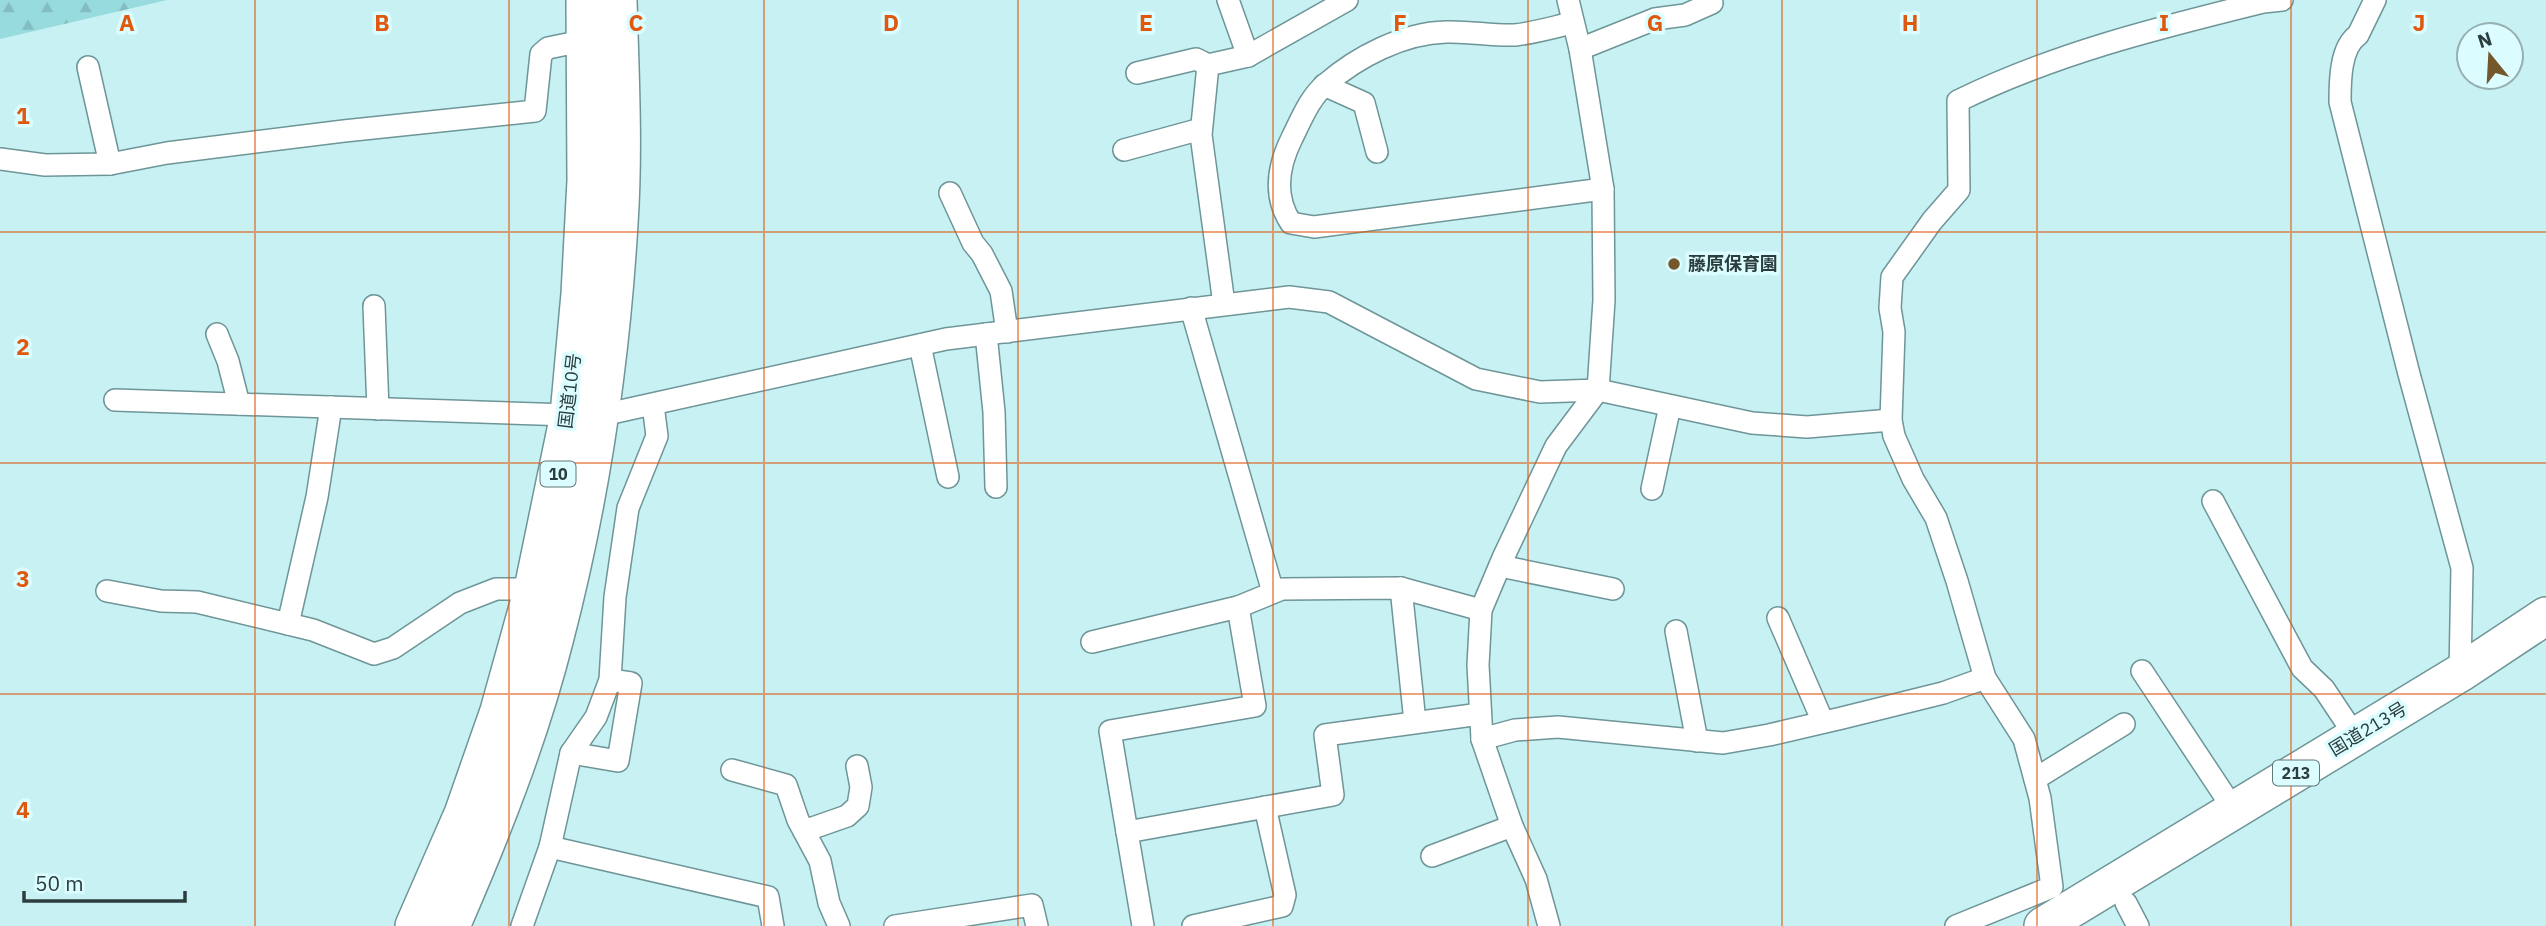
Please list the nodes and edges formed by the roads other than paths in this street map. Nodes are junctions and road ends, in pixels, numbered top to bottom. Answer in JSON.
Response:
{"nodes":[{"id":1,"x":585,"y":0,"type":"edge"},
{"id":2,"x":618,"y":0,"type":"edge"},
{"id":3,"x":1228,"y":0,"type":"edge"},
{"id":4,"x":1347,"y":0,"type":"edge"},
{"id":5,"x":1568,"y":0,"type":"edge"},
{"id":6,"x":2282,"y":0,"type":"edge"},
{"id":7,"x":2375,"y":0,"type":"edge"},
{"id":8,"x":1712,"y":3,"type":"dead end"},
{"id":9,"x":1572,"y":23,"type":"junction"},
{"id":10,"x":587,"y":40,"type":"junction"},
{"id":11,"x":1580,"y":49,"type":"junction"},
{"id":12,"x":1248,"y":56,"type":"junction"},
{"id":13,"x":1208,"y":65,"type":"junction"},
{"id":14,"x":88,"y":67,"type":"dead end"},
{"id":15,"x":1137,"y":74,"type":"dead end"},
{"id":16,"x":1324,"y":85,"type":"junction"},
{"id":17,"x":1201,"y":129,"type":"junction"},
{"id":18,"x":1124,"y":150,"type":"dead end"},
{"id":19,"x":1377,"y":152,"type":"dead end"},
{"id":20,"x":0,"y":159,"type":"edge"},
{"id":21,"x":110,"y":164,"type":"junction"},
{"id":22,"x":1603,"y":189,"type":"junction"},
{"id":23,"x":950,"y":193,"type":"dead end"},
{"id":24,"x":1224,"y":304,"type":"junction"},
{"id":25,"x":374,"y":306,"type":"dead end"},
{"id":26,"x":1191,"y":309,"type":"junction"},
{"id":27,"x":1007,"y":332,"type":"junction"},
{"id":28,"x":217,"y":334,"type":"dead end"},
{"id":29,"x":986,"y":334,"type":"junction"},
{"id":30,"x":920,"y":345,"type":"junction"},
{"id":31,"x":1598,"y":390,"type":"junction"},
{"id":32,"x":116,"y":400,"type":"dead end"},
{"id":33,"x":239,"y":404,"type":"junction"},
{"id":34,"x":653,"y":405,"type":"junction"},
{"id":35,"x":1670,"y":406,"type":"junction"},
{"id":36,"x":331,"y":407,"type":"junction"},
{"id":37,"x":378,"y":409,"type":"junction"},
{"id":38,"x":584,"y":415,"type":"junction"},
{"id":39,"x":1891,"y":419,"type":"junction"},
{"id":40,"x":948,"y":477,"type":"dead end"},
{"id":41,"x":996,"y":487,"type":"dead end"},
{"id":42,"x":1652,"y":489,"type":"dead end"},
{"id":43,"x":2213,"y":501,"type":"dead end"},
{"id":44,"x":1500,"y":566,"type":"junction"},
{"id":45,"x":1401,"y":588,"type":"junction"},
{"id":46,"x":533,"y":589,"type":"junction"},
{"id":47,"x":1613,"y":589,"type":"dead end"},
{"id":48,"x":107,"y":591,"type":"dead end"},
{"id":49,"x":1273,"y":592,"type":"junction"},
{"id":50,"x":1238,"y":607,"type":"junction"},
{"id":51,"x":1481,"y":610,"type":"junction"},
{"id":52,"x":2546,"y":615,"type":"edge"},
{"id":53,"x":1778,"y":618,"type":"dead end"},
{"id":54,"x":288,"y":624,"type":"junction"},
{"id":55,"x":1676,"y":631,"type":"dead end"},
{"id":56,"x":1092,"y":642,"type":"dead end"},
{"id":57,"x":2546,"y":642,"type":"edge"},
{"id":58,"x":2142,"y":671,"type":"dead end"},
{"id":59,"x":2460,"y":673,"type":"junction"},
{"id":60,"x":1985,"y":678,"type":"junction"},
{"id":61,"x":610,"y":680,"type":"junction"},
{"id":62,"x":1480,"y":714,"type":"junction"},
{"id":63,"x":1415,"y":722,"type":"junction"},
{"id":64,"x":1823,"y":722,"type":"junction"},
{"id":65,"x":2124,"y":724,"type":"dead end"},
{"id":66,"x":2356,"y":737,"type":"junction"},
{"id":67,"x":1482,"y":740,"type":"junction"},
{"id":68,"x":1697,"y":741,"type":"junction"},
{"id":69,"x":571,"y":753,"type":"junction"},
{"id":70,"x":857,"y":766,"type":"dead end"},
{"id":71,"x":733,"y":770,"type":"dead end"},
{"id":72,"x":2035,"y":779,"type":"junction"},
{"id":73,"x":1265,"y":807,"type":"junction"},
{"id":74,"x":2234,"y":810,"type":"junction"},
{"id":75,"x":1512,"y":826,"type":"junction"},
{"id":76,"x":804,"y":831,"type":"junction"},
{"id":77,"x":1127,"y":832,"type":"junction"},
{"id":78,"x":550,"y":847,"type":"junction"},
{"id":79,"x":1432,"y":856,"type":"dead end"},
{"id":80,"x":2132,"y":915,"type":"edge"},
{"id":81,"x":414,"y":926,"type":"edge"},
{"id":82,"x":451,"y":926,"type":"edge"},
{"id":83,"x":522,"y":926,"type":"edge"},
{"id":84,"x":773,"y":926,"type":"edge"},
{"id":85,"x":839,"y":926,"type":"edge"},
{"id":86,"x":895,"y":926,"type":"edge"},
{"id":87,"x":1037,"y":926,"type":"edge"},
{"id":88,"x":1143,"y":926,"type":"edge"},
{"id":89,"x":1193,"y":926,"type":"edge"},
{"id":90,"x":1549,"y":926,"type":"edge"},
{"id":91,"x":1956,"y":926,"type":"edge"},
{"id":92,"x":2043,"y":926,"type":"edge"},
{"id":93,"x":2090,"y":926,"type":"edge"}],
"edges":[{"from":1,"to":10,"type":"highway","name":"国道10号","number":"10"},
{"from":2,"to":38,"type":"highway","name":"国道10号","number":"10"},
{"from":3,"to":12,"type":"street"},
{"from":4,"to":12,"type":"street"},
{"from":5,"to":9,"type":"street"},
{"from":6,"to":39,"type":"street"},
{"from":7,"to":59,"type":"street"},
{"from":8,"to":11,"type":"street"},
{"from":9,"to":11,"type":"street"},
{"from":9,"to":16,"type":"street"},
{"from":10,"to":21,"type":"street"},
{"from":10,"to":38,"type":"highway","name":"国道10号","number":"10"},
{"from":11,"to":22,"type":"street"},
{"from":12,"to":13,"type":"street"},
{"from":13,"to":15,"type":"street"},
{"from":13,"to":17,"type":"street"},
{"from":14,"to":21,"type":"street"},
{"from":16,"to":19,"type":"street"},
{"from":16,"to":22,"type":"street"},
{"from":17,"to":18,"type":"street"},
{"from":17,"to":24,"type":"street"},
{"from":20,"to":21,"type":"street"},
{"from":22,"to":31,"type":"street"},
{"from":23,"to":27,"type":"street"},
{"from":24,"to":26,"type":"street"},
{"from":24,"to":31,"type":"street"},
{"from":25,"to":37,"type":"street"},
{"from":26,"to":27,"type":"street"},
{"from":26,"to":49,"type":"street"},
{"from":27,"to":29,"type":"street"},
{"from":28,"to":33,"type":"street"},
{"from":29,"to":30,"type":"street"},
{"from":29,"to":41,"type":"street"},
{"from":30,"to":34,"type":"street"},
{"from":30,"to":40,"type":"street"},
{"from":31,"to":35,"type":"street"},
{"from":31,"to":44,"type":"street"},
{"from":32,"to":33,"type":"street"},
{"from":33,"to":36,"type":"street"},
{"from":34,"to":38,"type":"street"},
{"from":34,"to":61,"type":"street"},
{"from":35,"to":39,"type":"street"},
{"from":35,"to":42,"type":"street"},
{"from":36,"to":37,"type":"street"},
{"from":36,"to":54,"type":"street"},
{"from":37,"to":38,"type":"street"},
{"from":38,"to":46,"type":"highway","name":"国道10号","number":"10"},
{"from":38,"to":82,"type":"highway","name":"国道10号","number":"10"},
{"from":39,"to":60,"type":"street"},
{"from":43,"to":66,"type":"street"},
{"from":44,"to":47,"type":"street"},
{"from":44,"to":51,"type":"street"},
{"from":45,"to":49,"type":"street"},
{"from":45,"to":51,"type":"street"},
{"from":45,"to":63,"type":"street"},
{"from":46,"to":54,"type":"street"},
{"from":46,"to":81,"type":"highway","name":"国道10号","number":"10"},
{"from":48,"to":54,"type":"street"},
{"from":49,"to":50,"type":"street"},
{"from":50,"to":56,"type":"street"},
{"from":50,"to":77,"type":"street"},
{"from":51,"to":62,"type":"street"},
{"from":52,"to":59,"type":"highway","name":"国道213号","number":"213"},
{"from":53,"to":64,"type":"street"},
{"from":55,"to":68,"type":"street"},
{"from":57,"to":80,"type":"highway","name":"国道213号","number":"213"},
{"from":58,"to":74,"type":"street"},
{"from":59,"to":66,"type":"highway","name":"国道213号","number":"213"},
{"from":60,"to":64,"type":"street"},
{"from":60,"to":72,"type":"street"},
{"from":61,"to":69,"type":"street"},
{"from":61,"to":69,"type":"street"},
{"from":62,"to":63,"type":"street"},
{"from":62,"to":67,"type":"street"},
{"from":63,"to":73,"type":"street"},
{"from":64,"to":68,"type":"street"},
{"from":65,"to":72,"type":"street"},
{"from":66,"to":74,"type":"highway","name":"国道213号","number":"213"},
{"from":67,"to":68,"type":"street"},
{"from":67,"to":75,"type":"street"},
{"from":69,"to":78,"type":"street"},
{"from":70,"to":76,"type":"street"},
{"from":71,"to":76,"type":"street"},
{"from":72,"to":91,"type":"street"},
{"from":73,"to":77,"type":"street"},
{"from":73,"to":89,"type":"street"},
{"from":74,"to":92,"type":"highway","name":"国道213号","number":"213"},
{"from":75,"to":79,"type":"street"},
{"from":75,"to":90,"type":"street"},
{"from":76,"to":85,"type":"street"},
{"from":77,"to":88,"type":"street"},
{"from":78,"to":83,"type":"street"},
{"from":78,"to":84,"type":"street"},
{"from":80,"to":93,"type":"highway","name":"国道213号","number":"213"},
{"from":86,"to":87,"type":"street"}]}
